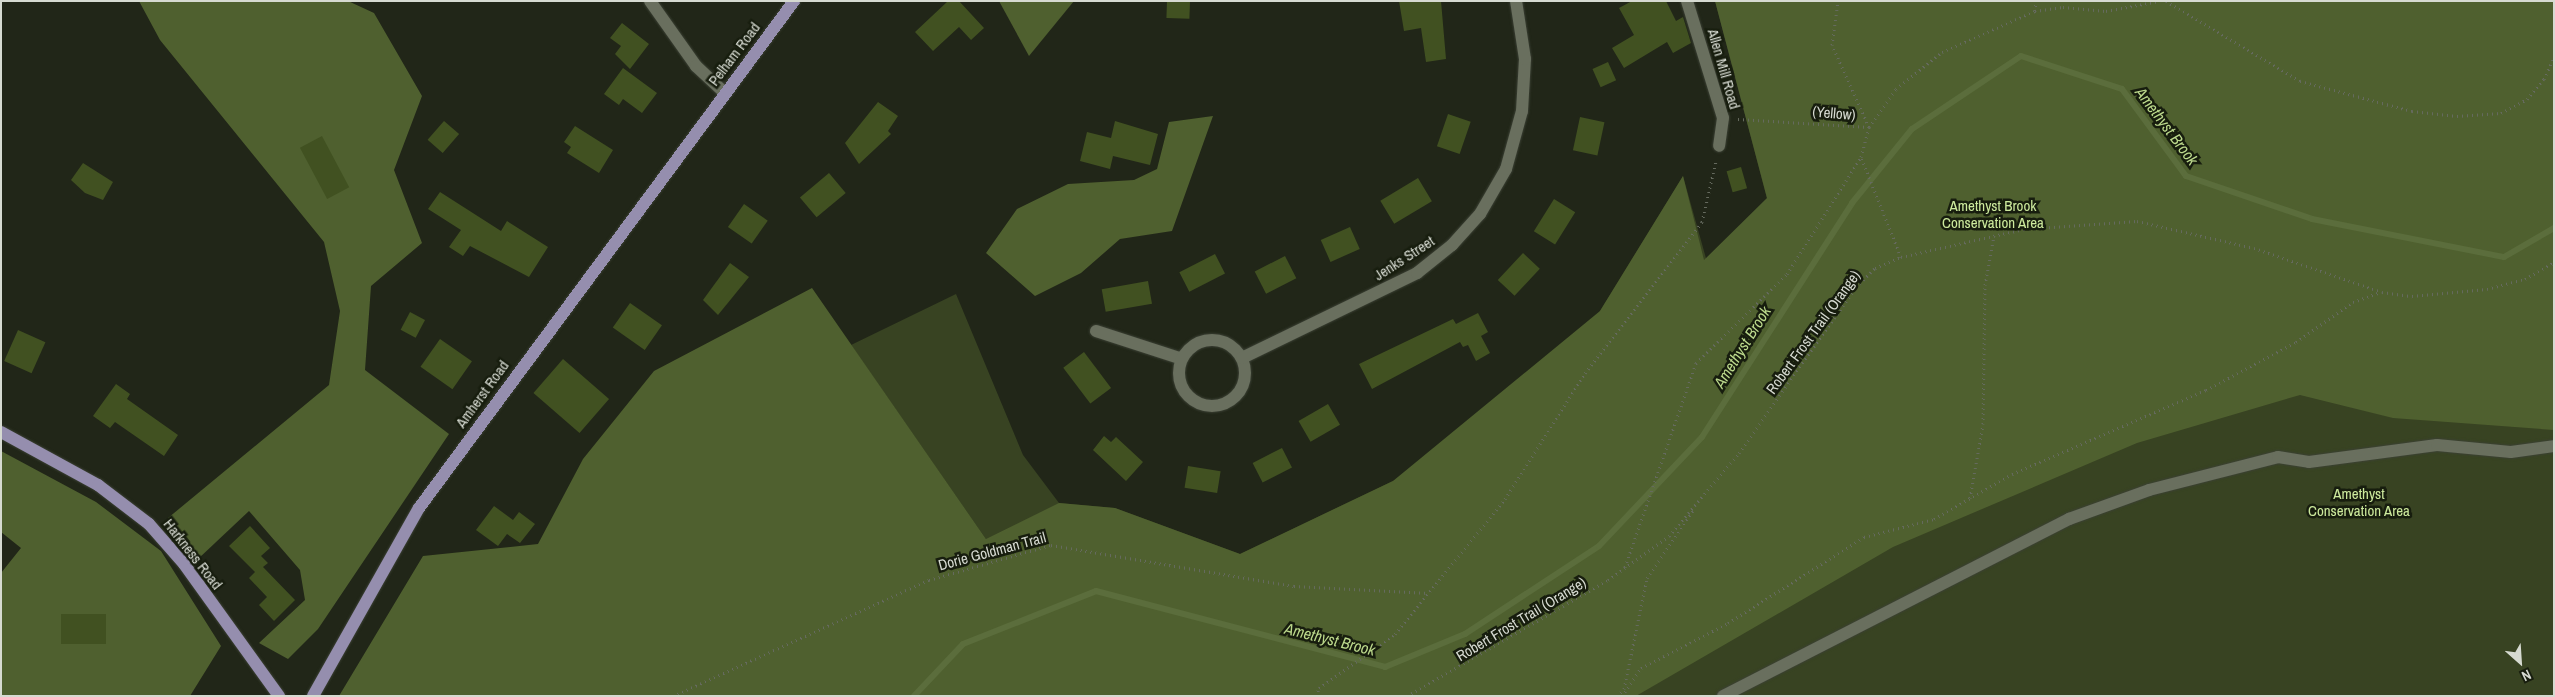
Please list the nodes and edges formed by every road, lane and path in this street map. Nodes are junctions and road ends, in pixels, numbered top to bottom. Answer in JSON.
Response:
{"nodes":[{"id":1,"x":650,"y":1,"type":"edge"},
{"id":2,"x":794,"y":1,"type":"edge"},
{"id":3,"x":1516,"y":1,"type":"edge"},
{"id":4,"x":1687,"y":1,"type":"edge"},
{"id":5,"x":1838,"y":1,"type":"edge"},
{"id":6,"x":2036,"y":1,"type":"edge"},
{"id":7,"x":2159,"y":1,"type":"edge"},
{"id":8,"x":2166,"y":1,"type":"edge"},
{"id":9,"x":2035,"y":11,"type":"junction"},
{"id":10,"x":2554,"y":58,"type":"edge"},
{"id":11,"x":725,"y":93,"type":"junction"},
{"id":12,"x":1723,"y":118,"type":"junction"},
{"id":13,"x":700,"y":127,"type":"joint"},
{"id":14,"x":1869,"y":127,"type":"junction"},
{"id":15,"x":1719,"y":146,"type":"joint"},
{"id":16,"x":1860,"y":157,"type":"junction"},
{"id":17,"x":1994,"y":236,"type":"junction"},
{"id":18,"x":1901,"y":257,"type":"junction"},
{"id":19,"x":2554,"y":262,"type":"edge"},
{"id":20,"x":2382,"y":292,"type":"junction"},
{"id":21,"x":1096,"y":331,"type":"dead end"},
{"id":22,"x":1242,"y":358,"type":"junction"},
{"id":23,"x":1182,"y":359,"type":"junction"},
{"id":24,"x":1,"y":432,"type":"edge"},
{"id":25,"x":2554,"y":446,"type":"edge"},
{"id":26,"x":1704,"y":495,"type":"junction"},
{"id":27,"x":1970,"y":498,"type":"junction"},
{"id":28,"x":1624,"y":568,"type":"junction"},
{"id":29,"x":1429,"y":593,"type":"junction"},
{"id":30,"x":1624,"y":689,"type":"junction"},
{"id":31,"x":279,"y":696,"type":"edge"},
{"id":32,"x":313,"y":696,"type":"edge"},
{"id":33,"x":673,"y":696,"type":"edge"},
{"id":34,"x":1316,"y":696,"type":"edge"},
{"id":35,"x":1407,"y":696,"type":"edge"},
{"id":36,"x":1617,"y":696,"type":"edge"},
{"id":37,"x":1622,"y":696,"type":"edge"},
{"id":38,"x":1723,"y":696,"type":"edge"}],
"edges":[{"from":1,"to":11,"type":"street"},
{"from":2,"to":11,"type":"main road","name":"Pelham Road"},
{"from":3,"to":22,"type":"street","name":"Jenks Street"},
{"from":4,"to":12,"type":"street","name":"Allen Mill Road"},
{"from":5,"to":14,"type":"path","name":"(Yellow)"},
{"from":6,"to":9,"type":"path"},
{"from":7,"to":9,"type":"path"},
{"from":8,"to":10,"type":"path"},
{"from":9,"to":14,"type":"path"},
{"from":11,"to":13,"type":"main road","name":"Pelham Road"},
{"from":12,"to":14,"type":"path","name":"(Yellow)"},
{"from":12,"to":15,"type":"street","name":"Allen Mill Road"},
{"from":13,"to":32,"type":"main road","name":"Amherst Road"},
{"from":14,"to":16,"type":"path"},
{"from":15,"to":29,"type":"path"},
{"from":16,"to":18,"type":"path"},
{"from":16,"to":28,"type":"path"},
{"from":17,"to":18,"type":"path","name":"Robert Frost Trail (Orange)"},
{"from":17,"to":20,"type":"path","name":"Robert Frost Trail (Orange)"},
{"from":17,"to":27,"type":"path"},
{"from":18,"to":26,"type":"path","name":"Robert Frost Trail (Orange)"},
{"from":19,"to":20,"type":"path","name":"Robert Frost Trail (Orange)"},
{"from":20,"to":27,"type":"path"},
{"from":21,"to":23,"type":"street"},
{"from":22,"to":23,"type":"street"},
{"from":22,"to":23,"type":"street"},
{"from":24,"to":31,"type":"main road","name":"Harkness Road"},
{"from":25,"to":38,"type":"street"},
{"from":26,"to":28,"type":"path","name":"Robert Frost Trail (Orange)"},
{"from":26,"to":30,"type":"path"},
{"from":27,"to":30,"type":"path"},
{"from":28,"to":35,"type":"path","name":"Robert Frost Trail (Orange)"},
{"from":29,"to":33,"type":"path","name":"Dorie Goldman Trail"},
{"from":29,"to":34,"type":"path"},
{"from":30,"to":36,"type":"path"},
{"from":30,"to":37,"type":"path"}]}
